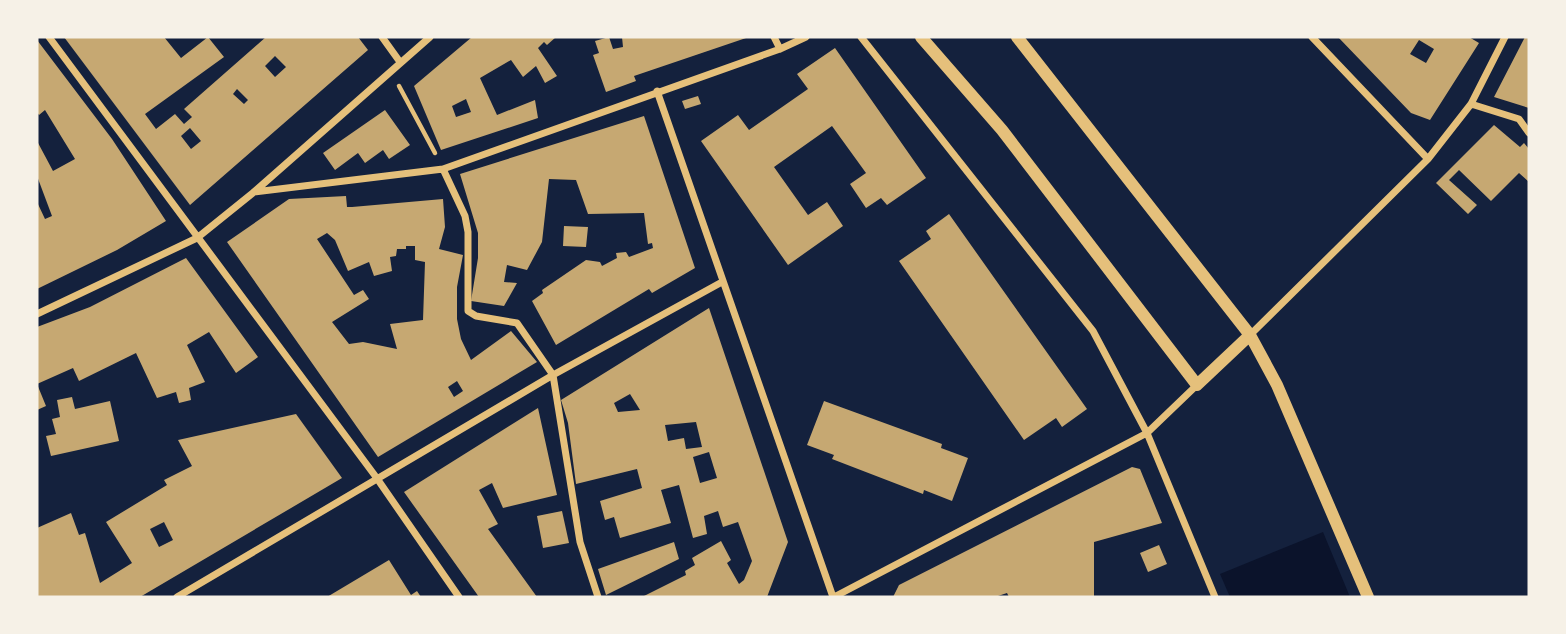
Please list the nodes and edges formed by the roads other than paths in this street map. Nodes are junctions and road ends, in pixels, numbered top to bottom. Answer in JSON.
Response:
{"nodes":[{"id":1,"x":49,"y":37,"type":"edge"},
{"id":2,"x":382,"y":37,"type":"edge"},
{"id":3,"x":430,"y":37,"type":"edge"},
{"id":4,"x":774,"y":37,"type":"edge"},
{"id":5,"x":790,"y":37,"type":"edge"},
{"id":6,"x":806,"y":37,"type":"edge"},
{"id":7,"x":861,"y":37,"type":"edge"},
{"id":8,"x":921,"y":37,"type":"edge"},
{"id":9,"x":1017,"y":37,"type":"edge"},
{"id":10,"x":1312,"y":37,"type":"edge"},
{"id":11,"x":1505,"y":37,"type":"edge"},
{"id":12,"x":779,"y":49,"type":"junction"},
{"id":13,"x":400,"y":62,"type":"junction"},
{"id":14,"x":657,"y":91,"type":"junction"},
{"id":15,"x":1471,"y":104,"type":"junction"},
{"id":16,"x":1529,"y":133,"type":"edge"},
{"id":17,"x":1428,"y":159,"type":"junction"},
{"id":18,"x":443,"y":169,"type":"junction"},
{"id":19,"x":254,"y":192,"type":"junction"},
{"id":20,"x":197,"y":238,"type":"junction"},
{"id":21,"x":722,"y":282,"type":"junction"},
{"id":22,"x":37,"y":314,"type":"edge"},
{"id":23,"x":1250,"y":335,"type":"junction"},
{"id":24,"x":553,"y":375,"type":"junction"},
{"id":25,"x":1197,"y":385,"type":"junction"},
{"id":26,"x":1147,"y":433,"type":"junction"},
{"id":27,"x":376,"y":477,"type":"junction"},
{"id":28,"x":177,"y":597,"type":"edge"},
{"id":29,"x":459,"y":597,"type":"edge"},
{"id":30,"x":598,"y":597,"type":"edge"},
{"id":31,"x":834,"y":597,"type":"edge"},
{"id":32,"x":1215,"y":597,"type":"edge"},
{"id":33,"x":1367,"y":597,"type":"edge"}],
"edges":[{"from":1,"to":20,"type":"street"},
{"from":2,"to":13,"type":"street"},
{"from":3,"to":13,"type":"street"},
{"from":4,"to":12,"type":"street"},
{"from":5,"to":12,"type":"street"},
{"from":6,"to":12,"type":"street"},
{"from":7,"to":26,"type":"street"},
{"from":8,"to":25,"type":"street"},
{"from":9,"to":23,"type":"street"},
{"from":10,"to":17,"type":"street"},
{"from":11,"to":15,"type":"street"},
{"from":12,"to":14,"type":"street"},
{"from":13,"to":19,"type":"street"},
{"from":14,"to":18,"type":"street"},
{"from":14,"to":21,"type":"street"},
{"from":15,"to":16,"type":"street"},
{"from":15,"to":17,"type":"street"},
{"from":17,"to":23,"type":"street"},
{"from":18,"to":19,"type":"street"},
{"from":18,"to":24,"type":"street"},
{"from":19,"to":20,"type":"street"},
{"from":20,"to":22,"type":"street"},
{"from":20,"to":27,"type":"street"},
{"from":21,"to":24,"type":"street"},
{"from":21,"to":31,"type":"street"},
{"from":23,"to":25,"type":"street"},
{"from":23,"to":33,"type":"street"},
{"from":24,"to":27,"type":"street"},
{"from":24,"to":30,"type":"street"},
{"from":25,"to":26,"type":"street"},
{"from":26,"to":31,"type":"street"},
{"from":26,"to":32,"type":"street"},
{"from":27,"to":28,"type":"street"},
{"from":27,"to":29,"type":"street"}]}
